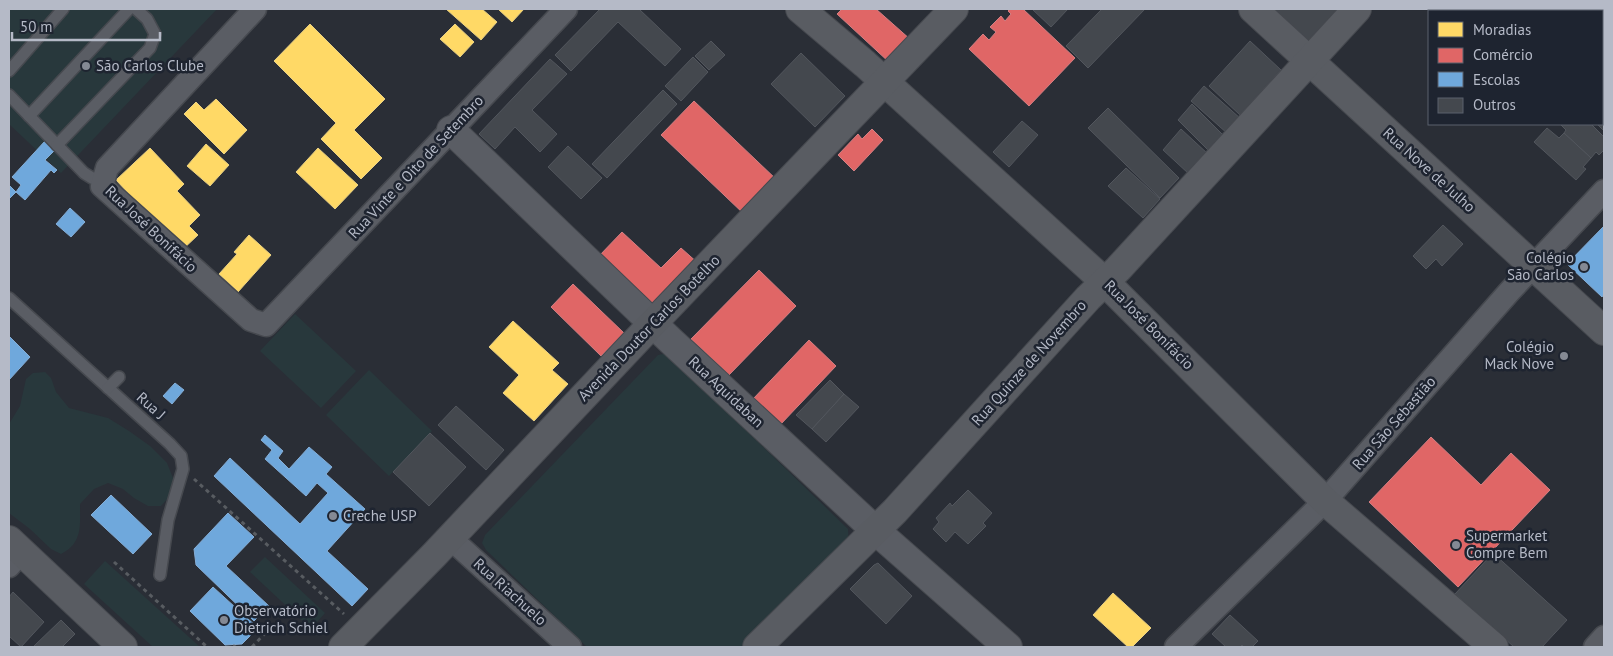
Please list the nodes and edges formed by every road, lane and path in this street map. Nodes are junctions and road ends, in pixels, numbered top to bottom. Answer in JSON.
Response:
{"nodes":[{"id":1,"x":63,"y":9,"type":"edge"},
{"id":2,"x":129,"y":9,"type":"edge"},
{"id":3,"x":136,"y":9,"type":"edge"},
{"id":4,"x":255,"y":9,"type":"edge"},
{"id":5,"x":566,"y":9,"type":"edge"},
{"id":6,"x":800,"y":9,"type":"edge"},
{"id":7,"x":954,"y":9,"type":"edge"},
{"id":8,"x":1253,"y":9,"type":"edge"},
{"id":9,"x":1357,"y":9,"type":"edge"},
{"id":10,"x":1309,"y":61,"type":"junction"},
{"id":11,"x":9,"y":71,"type":"edge"},
{"id":12,"x":884,"y":82,"type":"junction"},
{"id":13,"x":9,"y":95,"type":"edge"},
{"id":14,"x":29,"y":116,"type":"junction"},
{"id":15,"x":451,"y":130,"type":"junction"},
{"id":16,"x":57,"y":144,"type":"junction"},
{"id":17,"x":104,"y":178,"type":"junction"},
{"id":18,"x":1604,"y":191,"type":"edge"},
{"id":19,"x":1534,"y":266,"type":"junction"},
{"id":20,"x":1106,"y":282,"type":"junction"},
{"id":21,"x":9,"y":298,"type":"edge"},
{"id":22,"x":653,"y":323,"type":"junction"},
{"id":23,"x":266,"y":325,"type":"joint"},
{"id":24,"x":1604,"y":331,"type":"edge"},
{"id":25,"x":119,"y":377,"type":"dead end"},
{"id":26,"x":108,"y":388,"type":"junction"},
{"id":27,"x":1325,"y":501,"type":"junction"},
{"id":28,"x":875,"y":530,"type":"junction"},
{"id":29,"x":449,"y":537,"type":"junction"},
{"id":30,"x":13,"y":553,"type":"edge"},
{"id":31,"x":114,"y":562,"type":"dead end"},
{"id":32,"x":160,"y":575,"type":"dead end"},
{"id":33,"x":270,"y":628,"type":"dead end"},
{"id":34,"x":1604,"y":637,"type":"edge"},
{"id":35,"x":123,"y":647,"type":"edge"},
{"id":36,"x":207,"y":647,"type":"edge"},
{"id":37,"x":252,"y":647,"type":"edge"},
{"id":38,"x":343,"y":647,"type":"edge"},
{"id":39,"x":570,"y":647,"type":"edge"},
{"id":40,"x":757,"y":647,"type":"edge"},
{"id":41,"x":1008,"y":647,"type":"edge"},
{"id":42,"x":1176,"y":647,"type":"edge"},
{"id":43,"x":1494,"y":647,"type":"edge"},
{"id":44,"x":1595,"y":647,"type":"edge"}],
"edges":[{"from":1,"to":11,"type":"lane"},
{"from":2,"to":14,"type":"lane"},
{"from":3,"to":16,"type":"lane"},
{"from":4,"to":17,"type":"street","name":"Rua José Bonifácio"},
{"from":5,"to":15,"type":"street","name":"Rua Vinte e Oito de Setembro"},
{"from":6,"to":12,"type":"main road","name":"Rua José Bonifácio"},
{"from":7,"to":12,"type":"main road","name":"Avenida Doutor Carlos Botelho"},
{"from":8,"to":10,"type":"main road","name":"Rua Nove de Julho"},
{"from":9,"to":10,"type":"main road","name":"Rua Quinze de Novembro"},
{"from":10,"to":19,"type":"main road","name":"Rua Nove de Julho"},
{"from":10,"to":20,"type":"main road","name":"Rua Quinze de Novembro"},
{"from":12,"to":20,"type":"main road","name":"Rua José Bonifácio"},
{"from":12,"to":22,"type":"main road","name":"Avenida Doutor Carlos Botelho"},
{"from":13,"to":14,"type":"lane"},
{"from":14,"to":16,"type":"lane"},
{"from":15,"to":22,"type":"street","name":"Rua Aquidaban"},
{"from":15,"to":23,"type":"street","name":"Rua Vinte e Oito de Setembro"},
{"from":16,"to":17,"type":"lane"},
{"from":17,"to":23,"type":"street","name":"Rua José Bonifácio"},
{"from":18,"to":19,"type":"street","name":"Rua São Sebastião"},
{"from":19,"to":24,"type":"main road","name":"Rua Nove de Julho"},
{"from":19,"to":27,"type":"street","name":"Rua São Sebastião"},
{"from":20,"to":27,"type":"main road","name":"Rua José Bonifácio"},
{"from":20,"to":28,"type":"main road","name":"Rua Quinze de Novembro"},
{"from":21,"to":26,"type":"lane","name":"Rua J"},
{"from":22,"to":28,"type":"street","name":"Rua Aquidaban"},
{"from":22,"to":29,"type":"main road","name":"Avenida Doutor Carlos Botelho"},
{"from":25,"to":26,"type":"lane"},
{"from":26,"to":32,"type":"lane","name":"Rua J"},
{"from":27,"to":42,"type":"street","name":"Rua São Sebastião"},
{"from":27,"to":43,"type":"main road","name":"Rua José Bonifácio"},
{"from":28,"to":40,"type":"main road","name":"Rua Quinze de Novembro"},
{"from":28,"to":41,"type":"street","name":"Rua Aquidaban"},
{"from":29,"to":38,"type":"main road","name":"Avenida Doutor Carlos Botelho"},
{"from":29,"to":39,"type":"street","name":"Rua Riachuelo"},
{"from":30,"to":35,"type":"main road"},
{"from":31,"to":36,"type":"path"},
{"from":33,"to":37,"type":"path"},
{"from":34,"to":44,"type":"street"}]}
